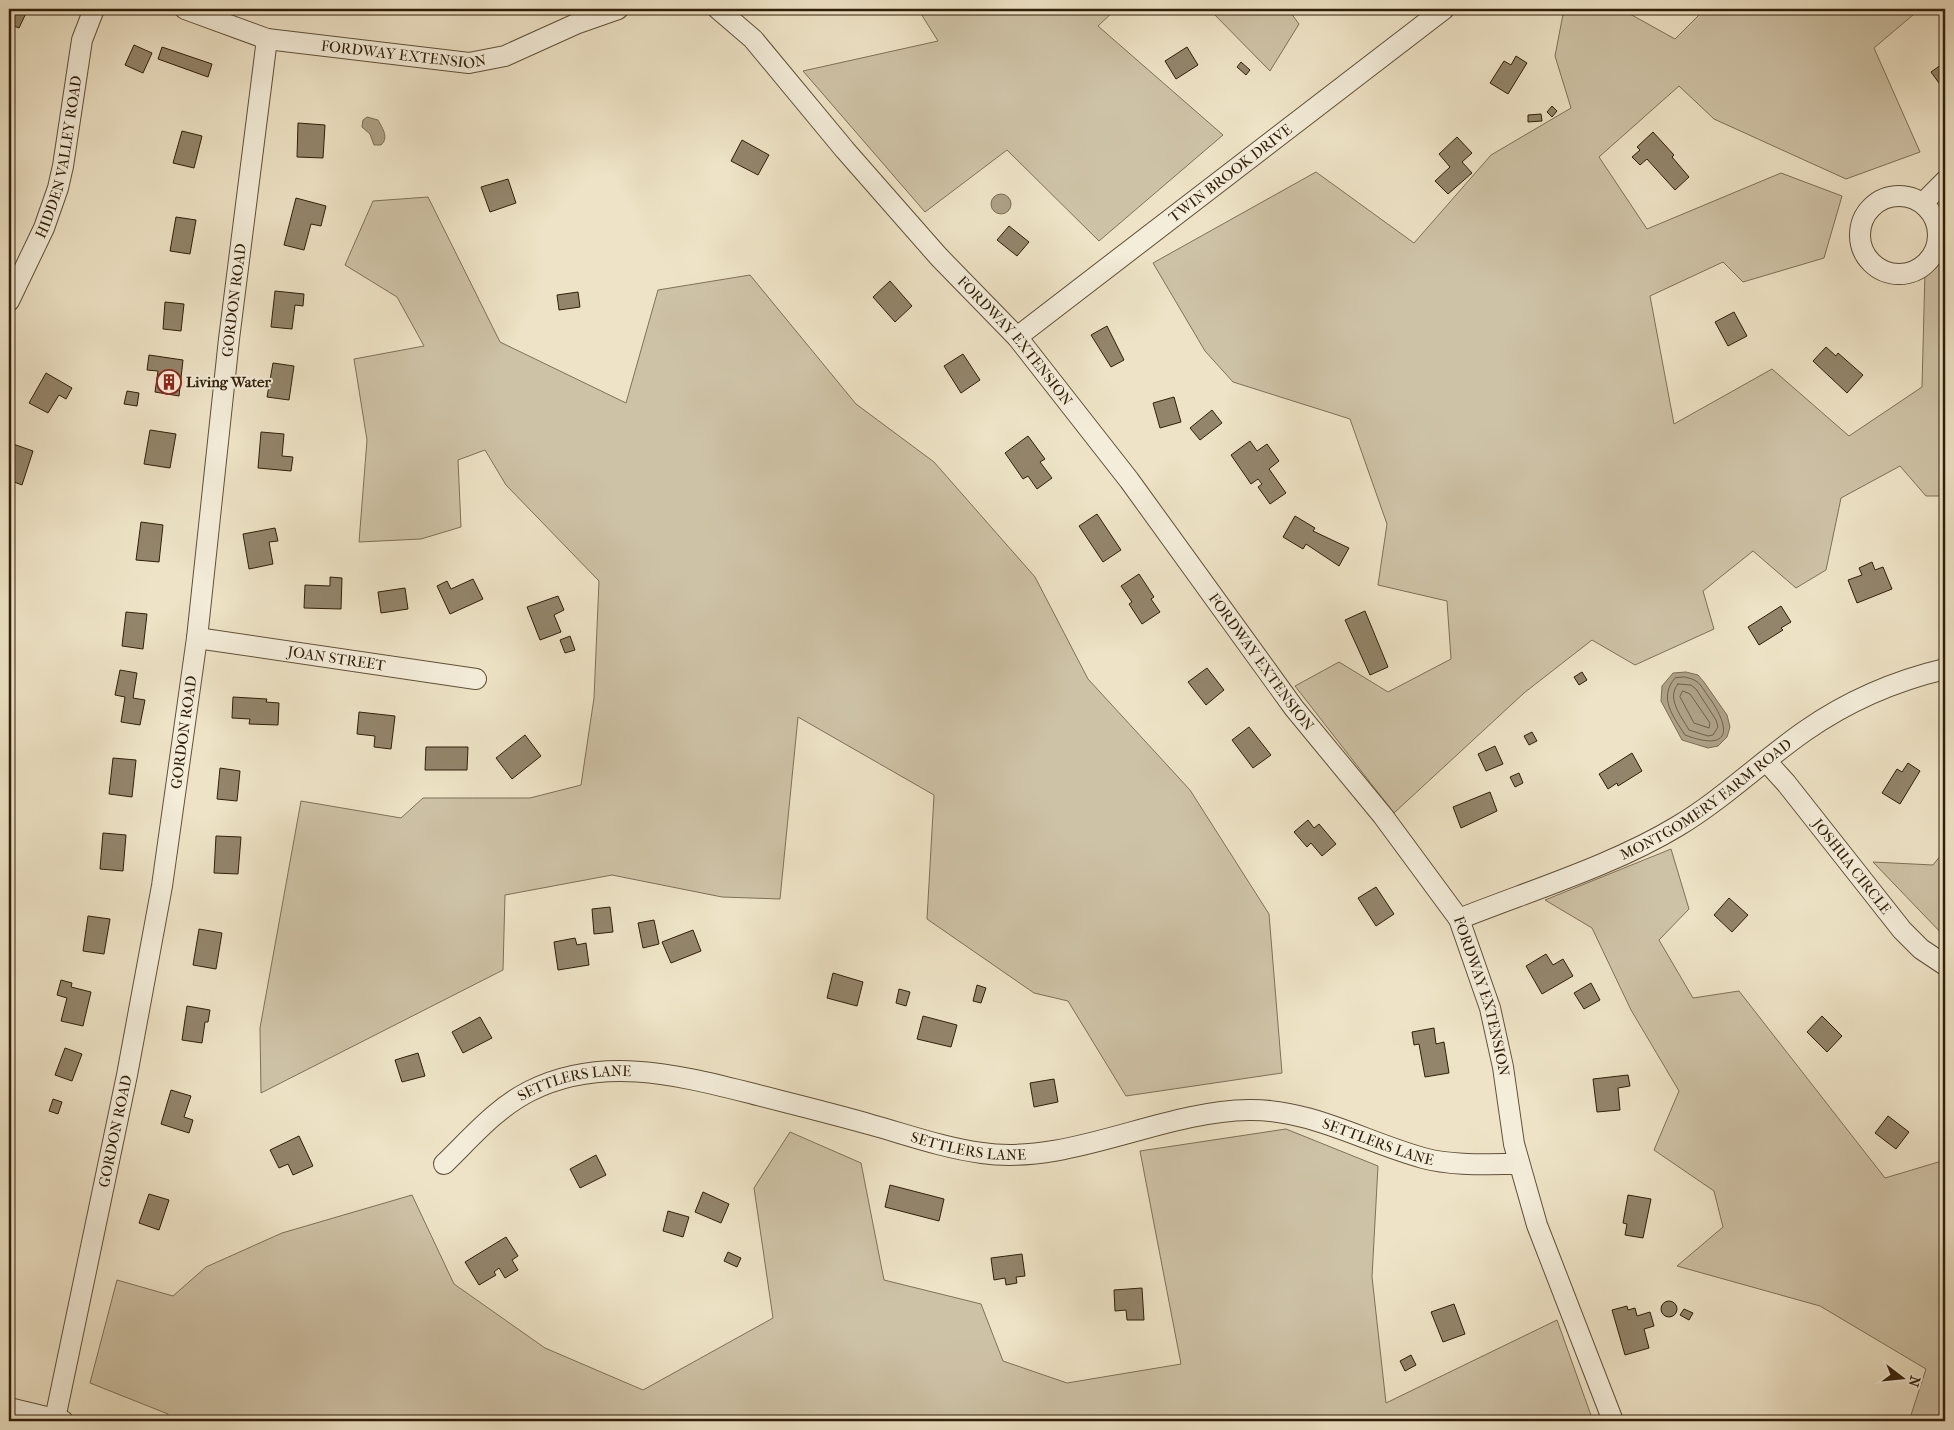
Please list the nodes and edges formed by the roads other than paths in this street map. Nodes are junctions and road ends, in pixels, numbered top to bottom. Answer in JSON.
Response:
{"nodes":[{"id":1,"x":94,"y":9,"type":"edge"},
{"id":2,"x":186,"y":9,"type":"edge"},
{"id":3,"x":618,"y":9,"type":"edge"},
{"id":4,"x":718,"y":9,"type":"edge"},
{"id":5,"x":1444,"y":9,"type":"edge"},
{"id":6,"x":267,"y":38,"type":"junction"},
{"id":7,"x":1945,"y":181,"type":"edge"},
{"id":8,"x":1923,"y":203,"type":"dead end"},
{"id":9,"x":9,"y":301,"type":"edge"},
{"id":10,"x":1017,"y":337,"type":"junction"},
{"id":11,"x":197,"y":638,"type":"junction"},
{"id":12,"x":1945,"y":669,"type":"edge"},
{"id":13,"x":476,"y":679,"type":"dead end"},
{"id":14,"x":1766,"y":762,"type":"junction"},
{"id":15,"x":1459,"y":919,"type":"junction"},
{"id":16,"x":1945,"y":965,"type":"edge"},
{"id":17,"x":444,"y":1164,"type":"dead end"},
{"id":18,"x":1519,"y":1164,"type":"junction"},
{"id":19,"x":9,"y":1408,"type":"edge"},
{"id":20,"x":59,"y":1420,"type":"edge"},
{"id":21,"x":1613,"y":1421,"type":"edge"}],
"edges":[{"from":1,"to":9,"type":"street","name":"HIDDEN VALLEY ROAD"},
{"from":2,"to":6,"type":"street","name":"FORDWAY EXTENSION"},
{"from":3,"to":6,"type":"street","name":"FORDWAY EXTENSION"},
{"from":4,"to":10,"type":"street","name":"FORDWAY EXTENSION"},
{"from":5,"to":10,"type":"street","name":"TWIN BROOK DRIVE"},
{"from":6,"to":11,"type":"street","name":"GORDON ROAD"},
{"from":7,"to":8,"type":"street"},
{"from":10,"to":15,"type":"street","name":"FORDWAY EXTENSION"},
{"from":11,"to":13,"type":"street","name":"JOAN STREET"},
{"from":11,"to":20,"type":"street","name":"GORDON ROAD"},
{"from":12,"to":14,"type":"street","name":"MONTGOMERY FARM ROAD"},
{"from":14,"to":15,"type":"street","name":"MONTGOMERY FARM ROAD"},
{"from":14,"to":16,"type":"street","name":"JOSHUA CIRCLE"},
{"from":15,"to":18,"type":"street","name":"FORDWAY EXTENSION"},
{"from":17,"to":18,"type":"street","name":"SETTLERS LANE"},
{"from":18,"to":21,"type":"street","name":"FORDWAY EXTENSION"},
{"from":19,"to":20,"type":"street"}]}
